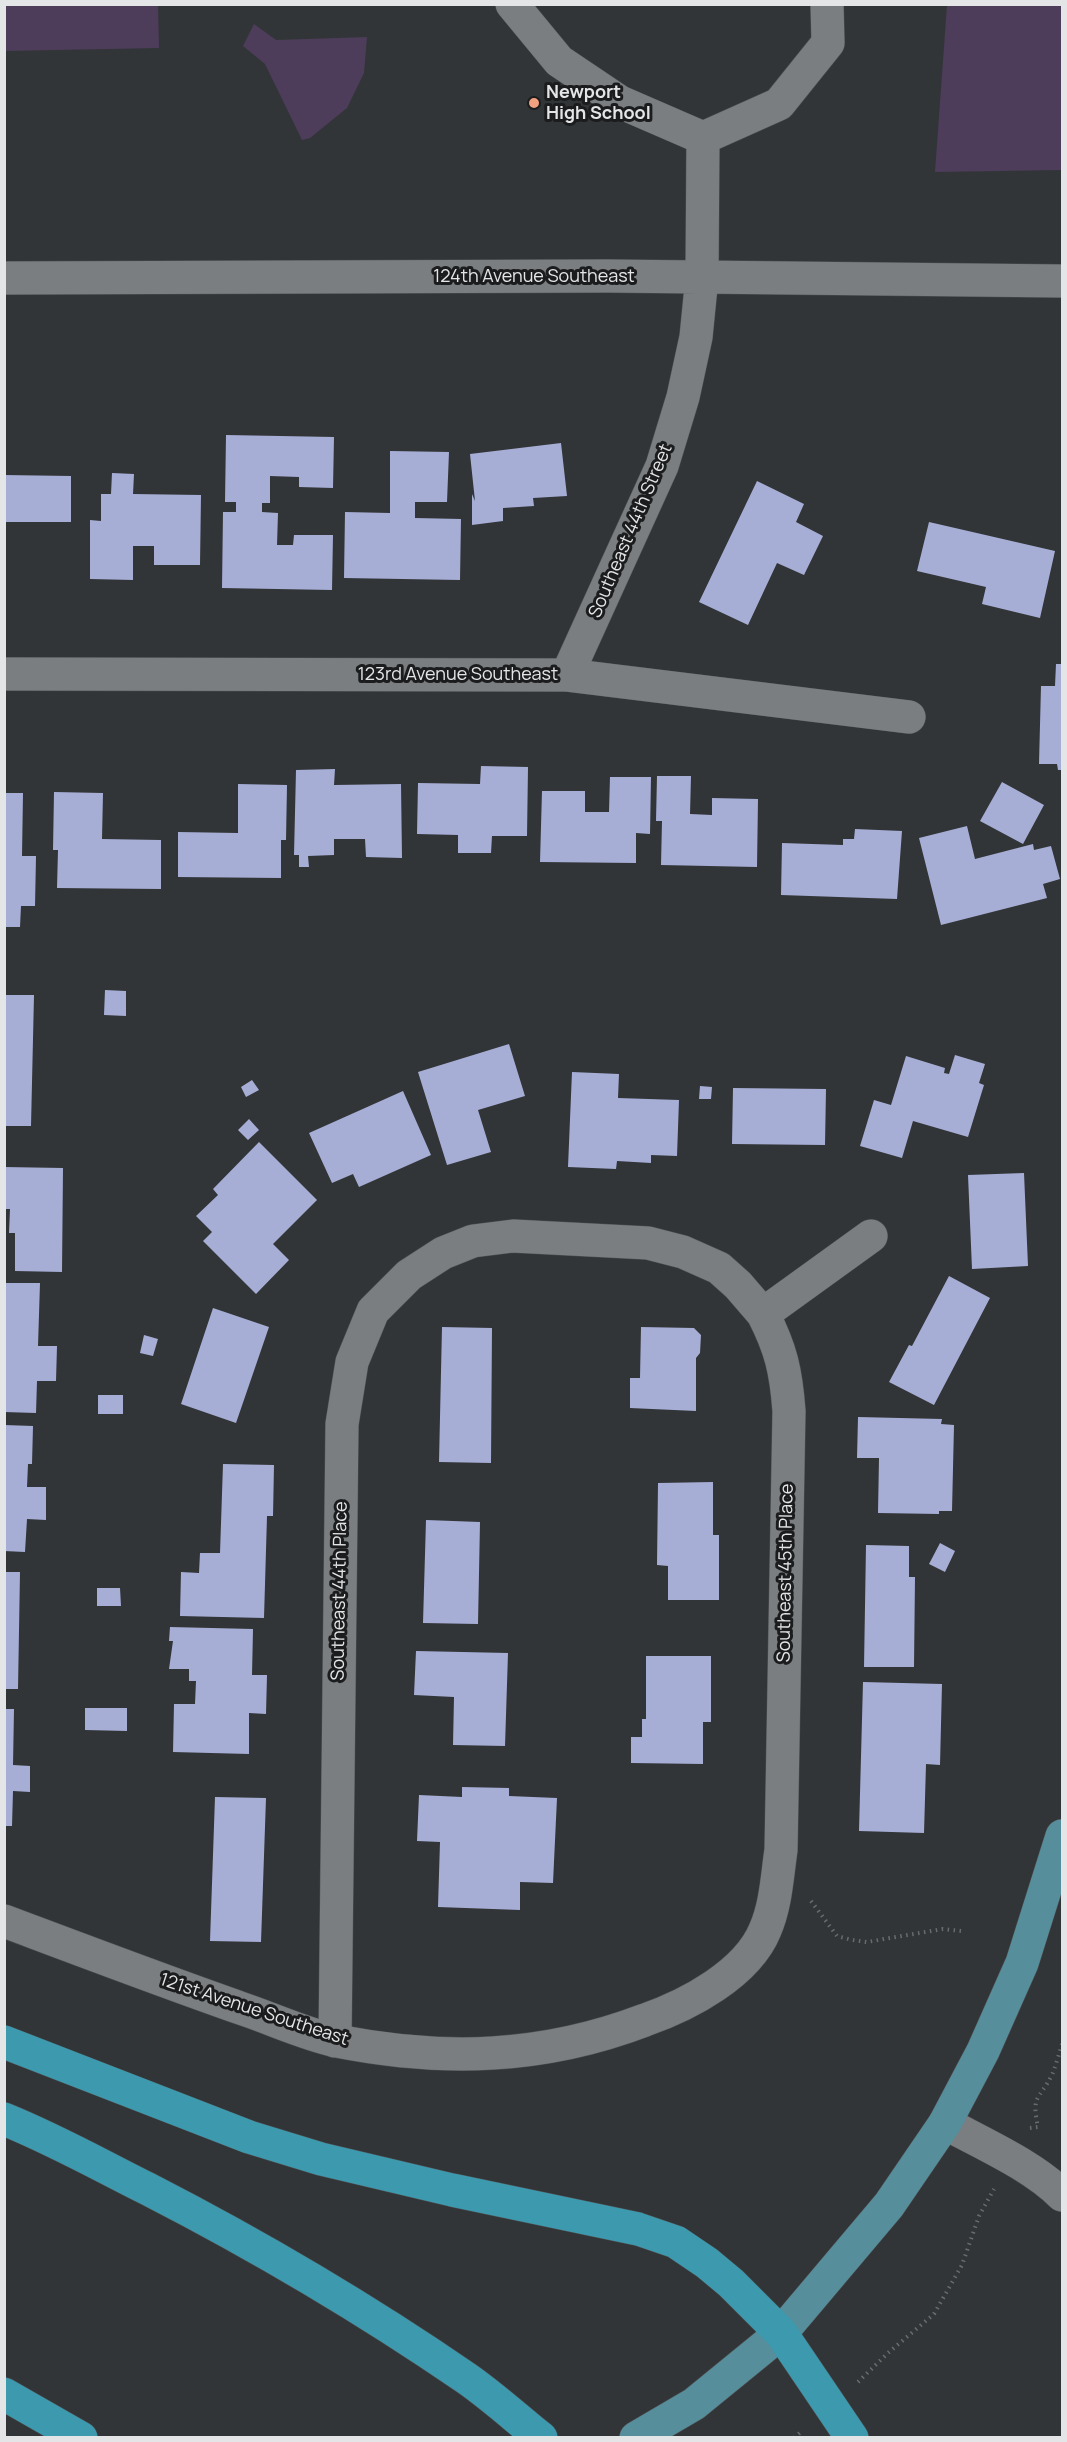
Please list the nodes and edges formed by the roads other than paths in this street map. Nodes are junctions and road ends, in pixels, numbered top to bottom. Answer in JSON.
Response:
{"nodes":[{"id":1,"x":512,"y":4,"type":"edge"},
{"id":2,"x":827,"y":4,"type":"edge"},
{"id":3,"x":703,"y":138,"type":"junction"},
{"id":4,"x":702,"y":277,"type":"junction"},
{"id":5,"x":4,"y":278,"type":"edge"},
{"id":6,"x":1062,"y":281,"type":"edge"},
{"id":7,"x":4,"y":674,"type":"edge"},
{"id":8,"x":567,"y":675,"type":"junction"},
{"id":9,"x":909,"y":717,"type":"dead end"},
{"id":10,"x":870,"y":1236,"type":"dead end"},
{"id":11,"x":763,"y":1314,"type":"junction"},
{"id":12,"x":1062,"y":1836,"type":"edge"},
{"id":13,"x":4,"y":1921,"type":"edge"},
{"id":14,"x":744,"y":1962,"type":"joint"},
{"id":15,"x":335,"y":2041,"type":"junction"},
{"id":16,"x":4,"y":2042,"type":"edge"},
{"id":17,"x":4,"y":2119,"type":"edge"},
{"id":18,"x":945,"y":2123,"type":"junction"},
{"id":19,"x":1062,"y":2195,"type":"edge"},
{"id":20,"x":781,"y":2333,"type":"junction"},
{"id":21,"x":4,"y":2394,"type":"edge"},
{"id":22,"x":81,"y":2438,"type":"edge"},
{"id":23,"x":541,"y":2438,"type":"edge"},
{"id":24,"x":636,"y":2438,"type":"edge"},
{"id":25,"x":852,"y":2438,"type":"edge"}],
"edges":[{"from":1,"to":3,"type":"street"},
{"from":2,"to":3,"type":"street"},
{"from":3,"to":4,"type":"street","name":"Southeast 44th Street"},
{"from":4,"to":5,"type":"street","name":"124th Avenue Southeast"},
{"from":4,"to":6,"type":"street","name":"124th Avenue Southeast"},
{"from":4,"to":8,"type":"street","name":"Southeast 44th Street"},
{"from":7,"to":8,"type":"street","name":"123rd Avenue Southeast"},
{"from":8,"to":9,"type":"street","name":"123rd Avenue Southeast"},
{"from":10,"to":11,"type":"street"},
{"from":11,"to":14,"type":"street","name":"Southeast 45th Place"},
{"from":11,"to":15,"type":"street","name":"Southeast 44th Place"},
{"from":12,"to":18,"type":"main road"},
{"from":13,"to":15,"type":"street","name":"121st Avenue Southeast"},
{"from":14,"to":15,"type":"street","name":"121st Avenue Southeast"},
{"from":16,"to":20,"type":"highway"},
{"from":17,"to":23,"type":"highway"},
{"from":18,"to":19,"type":"street"},
{"from":18,"to":20,"type":"main road"},
{"from":20,"to":24,"type":"main road"},
{"from":20,"to":25,"type":"highway"},
{"from":21,"to":22,"type":"highway"}]}
